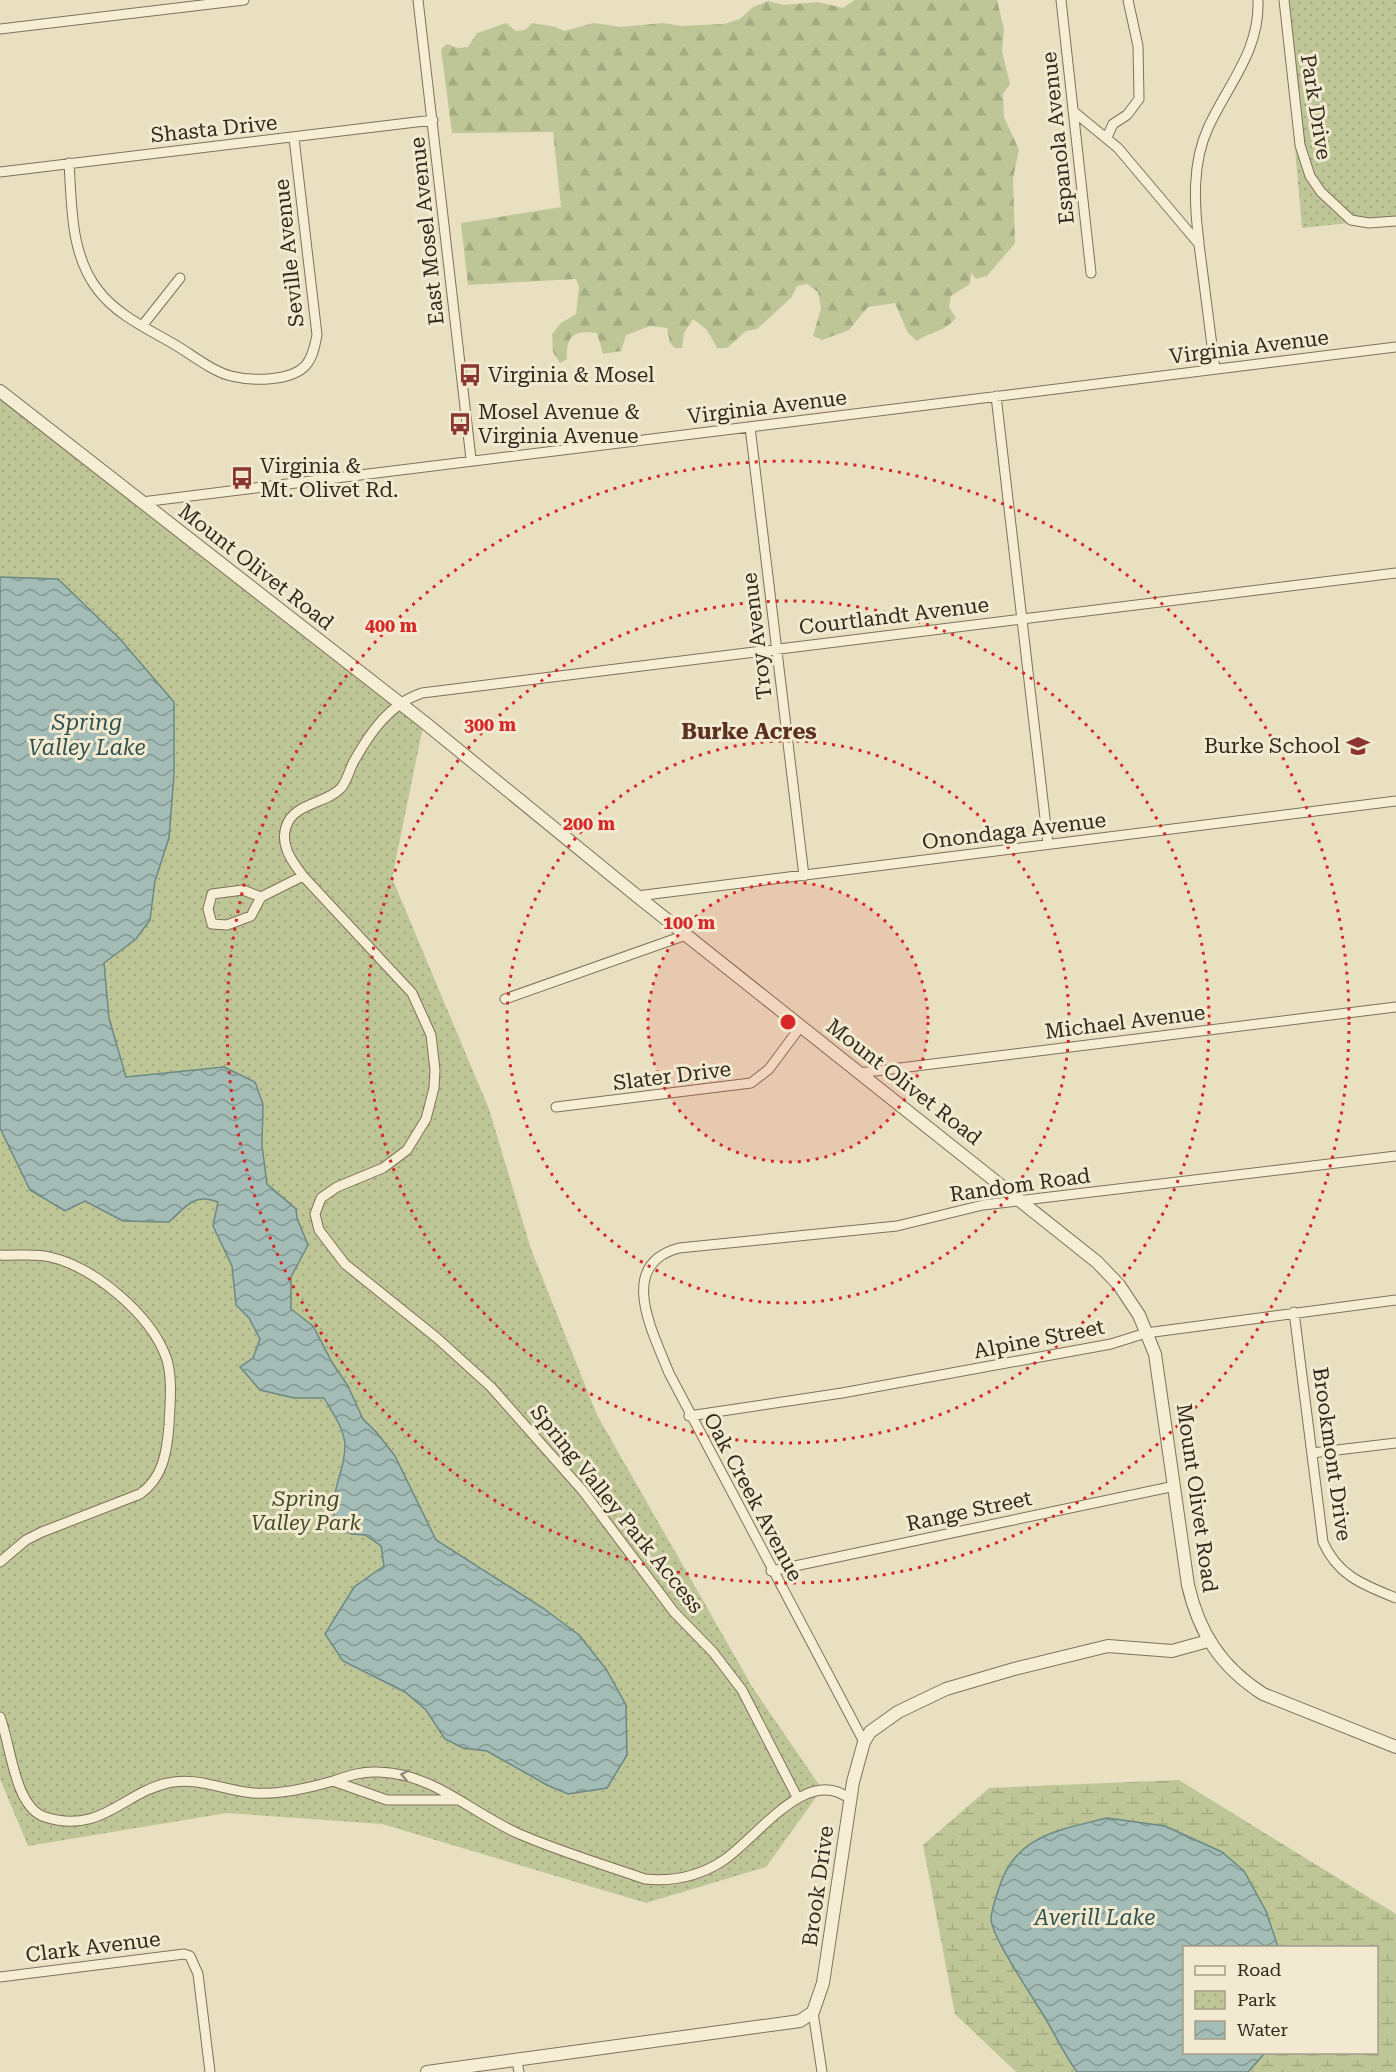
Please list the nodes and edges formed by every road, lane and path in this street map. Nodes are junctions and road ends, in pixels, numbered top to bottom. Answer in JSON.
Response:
{"nodes":[{"id":1,"x":244,"y":0,"type":"edge"},
{"id":2,"x":418,"y":0,"type":"edge"},
{"id":3,"x":1061,"y":0,"type":"edge"},
{"id":4,"x":1128,"y":0,"type":"edge"},
{"id":5,"x":1258,"y":0,"type":"edge"},
{"id":6,"x":1284,"y":0,"type":"edge"},
{"id":7,"x":0,"y":30,"type":"edge"},
{"id":8,"x":1073,"y":111,"type":"junction"},
{"id":9,"x":433,"y":120,"type":"junction"},
{"id":10,"x":1107,"y":137,"type":"junction"},
{"id":11,"x":294,"y":138,"type":"junction"},
{"id":12,"x":69,"y":163,"type":"junction"},
{"id":13,"x":0,"y":172,"type":"edge"},
{"id":14,"x":1396,"y":221,"type":"edge"},
{"id":15,"x":1199,"y":244,"type":"junction"},
{"id":16,"x":1091,"y":273,"type":"dead end"},
{"id":17,"x":180,"y":278,"type":"dead end"},
{"id":18,"x":142,"y":326,"type":"junction"},
{"id":19,"x":1396,"y":347,"type":"edge"},
{"id":20,"x":1215,"y":369,"type":"junction"},
{"id":21,"x":0,"y":391,"type":"edge"},
{"id":22,"x":996,"y":396,"type":"junction"},
{"id":23,"x":750,"y":428,"type":"junction"},
{"id":24,"x":471,"y":459,"type":"junction"},
{"id":25,"x":142,"y":501,"type":"junction"},
{"id":26,"x":1396,"y":573,"type":"edge"},
{"id":27,"x":1022,"y":618,"type":"junction"},
{"id":28,"x":777,"y":649,"type":"junction"},
{"id":29,"x":398,"y":704,"type":"junction"},
{"id":30,"x":1396,"y":801,"type":"edge"},
{"id":31,"x":1048,"y":844,"type":"junction"},
{"id":32,"x":303,"y":876,"type":"junction"},
{"id":33,"x":804,"y":876,"type":"junction"},
{"id":34,"x":637,"y":896,"type":"junction"},
{"id":35,"x":261,"y":897,"type":"junction"},
{"id":36,"x":686,"y":935,"type":"junction"},
{"id":37,"x":505,"y":999,"type":"dead end"},
{"id":38,"x":1396,"y":1007,"type":"edge"},
{"id":39,"x":801,"y":1026,"type":"junction"},
{"id":40,"x":859,"y":1073,"type":"junction"},
{"id":41,"x":556,"y":1107,"type":"dead end"},
{"id":42,"x":1396,"y":1156,"type":"edge"},
{"id":43,"x":1024,"y":1201,"type":"junction"},
{"id":44,"x":0,"y":1255,"type":"edge"},
{"id":45,"x":652,"y":1260,"type":"joint"},
{"id":46,"x":1396,"y":1300,"type":"edge"},
{"id":47,"x":1294,"y":1312,"type":"junction"},
{"id":48,"x":1146,"y":1333,"type":"junction"},
{"id":49,"x":689,"y":1416,"type":"junction"},
{"id":50,"x":1396,"y":1443,"type":"edge"},
{"id":51,"x":1312,"y":1453,"type":"junction"},
{"id":52,"x":1175,"y":1486,"type":"junction"},
{"id":53,"x":0,"y":1562,"type":"edge"},
{"id":54,"x":771,"y":1571,"type":"junction"},
{"id":55,"x":1396,"y":1598,"type":"edge"},
{"id":56,"x":1208,"y":1641,"type":"junction"},
{"id":57,"x":0,"y":1718,"type":"edge"},
{"id":58,"x":864,"y":1742,"type":"junction"},
{"id":59,"x":1396,"y":1747,"type":"edge"},
{"id":60,"x":333,"y":1781,"type":"junction"},
{"id":61,"x":797,"y":1797,"type":"junction"},
{"id":62,"x":457,"y":1800,"type":"junction"},
{"id":63,"x":851,"y":1800,"type":"junction"},
{"id":64,"x":0,"y":1977,"type":"edge"},
{"id":65,"x":813,"y":2012,"type":"junction"},
{"id":66,"x":518,"y":2067,"type":"edge"},
{"id":67,"x":210,"y":2072,"type":"edge"},
{"id":68,"x":427,"y":2072,"type":"edge"},
{"id":69,"x":822,"y":2072,"type":"edge"}],
"edges":[{"from":1,"to":7,"type":"street"},
{"from":2,"to":9,"type":"street","name":"East Mosel Avenue"},
{"from":3,"to":8,"type":"street","name":"Espanola Avenue"},
{"from":4,"to":10,"type":"street"},
{"from":5,"to":15,"type":"street"},
{"from":6,"to":14,"type":"street","name":"Park Drive"},
{"from":8,"to":10,"type":"street"},
{"from":8,"to":16,"type":"street","name":"Espanola Avenue"},
{"from":9,"to":11,"type":"street","name":"Shasta Drive"},
{"from":9,"to":24,"type":"street","name":"East Mosel Avenue"},
{"from":10,"to":15,"type":"street"},
{"from":11,"to":12,"type":"street","name":"Shasta Drive"},
{"from":11,"to":18,"type":"street","name":"Seville Avenue"},
{"from":12,"to":13,"type":"street","name":"Shasta Drive"},
{"from":12,"to":18,"type":"street"},
{"from":15,"to":20,"type":"street"},
{"from":17,"to":18,"type":"street"},
{"from":19,"to":20,"type":"street","name":"Virginia Avenue"},
{"from":20,"to":22,"type":"street","name":"Virginia Avenue"},
{"from":21,"to":25,"type":"street","name":"Mount Olivet Road"},
{"from":22,"to":23,"type":"street","name":"Virginia Avenue"},
{"from":22,"to":27,"type":"street"},
{"from":23,"to":24,"type":"street","name":"Virginia Avenue"},
{"from":23,"to":28,"type":"street","name":"Troy Avenue"},
{"from":24,"to":25,"type":"street","name":"Virginia Avenue"},
{"from":25,"to":29,"type":"street","name":"Mount Olivet Road"},
{"from":26,"to":27,"type":"street","name":"Courtlandt Avenue"},
{"from":27,"to":28,"type":"street","name":"Courtlandt Avenue"},
{"from":27,"to":31,"type":"street"},
{"from":28,"to":29,"type":"street","name":"Courtlandt Avenue"},
{"from":28,"to":33,"type":"street","name":"Troy Avenue"},
{"from":29,"to":32,"type":"street","name":"Spring Valley Park Access"},
{"from":29,"to":34,"type":"street","name":"Mount Olivet Road"},
{"from":30,"to":31,"type":"street","name":"Onondaga Avenue"},
{"from":31,"to":33,"type":"street","name":"Onondaga Avenue"},
{"from":32,"to":35,"type":"street"},
{"from":32,"to":61,"type":"street","name":"Spring Valley Park Access"},
{"from":33,"to":34,"type":"street","name":"Onondaga Avenue"},
{"from":34,"to":36,"type":"street","name":"Mount Olivet Road"},
{"from":35,"to":35,"type":"street"},
{"from":36,"to":37,"type":"street"},
{"from":36,"to":39,"type":"street","name":"Mount Olivet Road"},
{"from":38,"to":40,"type":"street","name":"Michael Avenue"},
{"from":39,"to":40,"type":"street","name":"Mount Olivet Road"},
{"from":39,"to":41,"type":"street","name":"Slater Drive"},
{"from":40,"to":43,"type":"street","name":"Mount Olivet Road"},
{"from":42,"to":43,"type":"street","name":"Random Road"},
{"from":43,"to":45,"type":"street","name":"Random Road"},
{"from":43,"to":48,"type":"street","name":"Mount Olivet Road"},
{"from":44,"to":53,"type":"street"},
{"from":45,"to":49,"type":"street","name":"Oak Creek Avenue"},
{"from":46,"to":47,"type":"street","name":"Alpine Street"},
{"from":47,"to":48,"type":"street","name":"Alpine Street"},
{"from":47,"to":51,"type":"street","name":"Brookmont Drive"},
{"from":48,"to":49,"type":"street","name":"Alpine Street"},
{"from":48,"to":52,"type":"street","name":"Mount Olivet Road"},
{"from":49,"to":54,"type":"street","name":"Oak Creek Avenue"},
{"from":50,"to":51,"type":"street"},
{"from":51,"to":55,"type":"street","name":"Brookmont Drive"},
{"from":52,"to":54,"type":"street","name":"Range Street"},
{"from":52,"to":56,"type":"street","name":"Mount Olivet Road"},
{"from":54,"to":58,"type":"street","name":"Oak Creek Avenue"},
{"from":56,"to":58,"type":"street","name":"Brook Drive"},
{"from":56,"to":59,"type":"street","name":"Mount Olivet Road"},
{"from":57,"to":60,"type":"street"},
{"from":58,"to":63,"type":"street","name":"Brook Drive"},
{"from":60,"to":62,"type":"street"},
{"from":62,"to":60,"type":"street","one_way":true},
{"from":61,"to":62,"type":"street"},
{"from":61,"to":63,"type":"street"},
{"from":63,"to":65,"type":"street","name":"Brook Drive"},
{"from":64,"to":67,"type":"street","name":"Clark Avenue"},
{"from":65,"to":66,"type":"street"},
{"from":65,"to":69,"type":"street"},
{"from":66,"to":68,"type":"street"}]}
